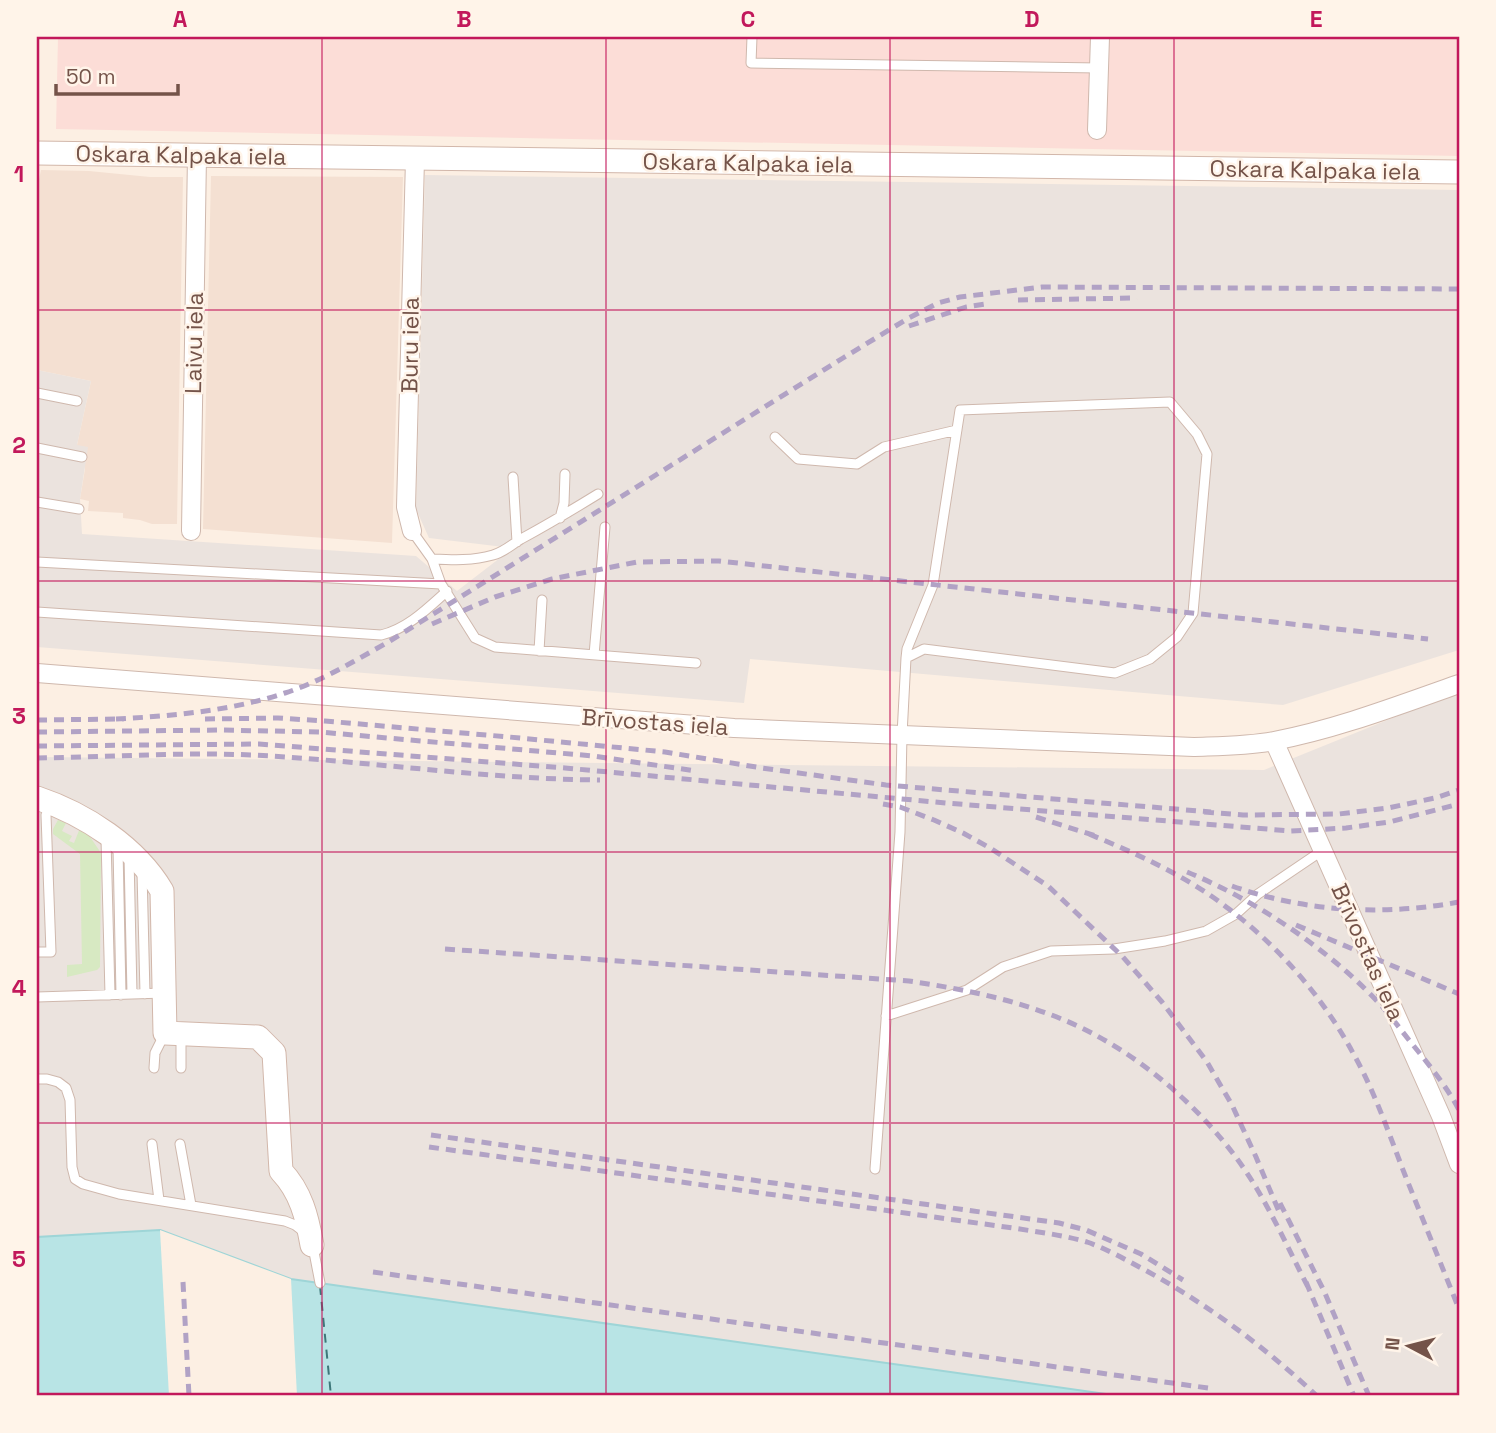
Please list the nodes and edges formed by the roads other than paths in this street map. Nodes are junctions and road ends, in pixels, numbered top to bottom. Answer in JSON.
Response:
{"nodes":[{"id":1,"x":752,"y":37,"type":"edge"},
{"id":2,"x":1100,"y":37,"type":"edge"},
{"id":3,"x":1099,"y":68,"type":"junction"},
{"id":4,"x":1097,"y":130,"type":"dead end"},
{"id":5,"x":37,"y":153,"type":"edge"},
{"id":6,"x":197,"y":155,"type":"junction"},
{"id":7,"x":415,"y":159,"type":"junction"},
{"id":8,"x":1459,"y":172,"type":"edge"},
{"id":9,"x":37,"y":393,"type":"edge"},
{"id":10,"x":77,"y":401,"type":"dead end"},
{"id":11,"x":957,"y":429,"type":"junction"},
{"id":12,"x":775,"y":437,"type":"dead end"},
{"id":13,"x":37,"y":448,"type":"edge"},
{"id":14,"x":82,"y":457,"type":"dead end"},
{"id":15,"x":565,"y":474,"type":"dead end"},
{"id":16,"x":513,"y":477,"type":"dead end"},
{"id":17,"x":598,"y":494,"type":"dead end"},
{"id":18,"x":37,"y":502,"type":"edge"},
{"id":19,"x":79,"y":509,"type":"dead end"},
{"id":20,"x":560,"y":518,"type":"junction"},
{"id":21,"x":605,"y":527,"type":"dead end"},
{"id":22,"x":191,"y":531,"type":"dead end"},
{"id":23,"x":412,"y":531,"type":"joint"},
{"id":24,"x":517,"y":542,"type":"junction"},
{"id":25,"x":432,"y":559,"type":"junction"},
{"id":26,"x":37,"y":562,"type":"edge"},
{"id":27,"x":444,"y":588,"type":"junction"},
{"id":28,"x":542,"y":600,"type":"dead end"},
{"id":29,"x":37,"y":612,"type":"edge"},
{"id":30,"x":539,"y":651,"type":"junction"},
{"id":31,"x":594,"y":655,"type":"junction"},
{"id":32,"x":906,"y":658,"type":"junction"},
{"id":33,"x":696,"y":663,"type":"dead end"},
{"id":34,"x":37,"y":673,"type":"edge"},
{"id":35,"x":1459,"y":684,"type":"edge"},
{"id":36,"x":902,"y":735,"type":"junction"},
{"id":37,"x":1274,"y":741,"type":"junction"},
{"id":38,"x":44,"y":800,"type":"edge"},
{"id":39,"x":124,"y":848,"type":"junction"},
{"id":40,"x":1323,"y":850,"type":"junction"},
{"id":41,"x":37,"y":952,"type":"edge"},
{"id":42,"x":132,"y":994,"type":"junction"},
{"id":43,"x":155,"y":994,"type":"junction"},
{"id":44,"x":110,"y":995,"type":"junction"},
{"id":45,"x":121,"y":995,"type":"junction"},
{"id":46,"x":37,"y":997,"type":"edge"},
{"id":47,"x":886,"y":1016,"type":"junction"},
{"id":48,"x":173,"y":1034,"type":"junction"},
{"id":49,"x":153,"y":1068,"type":"dead end"},
{"id":50,"x":181,"y":1068,"type":"dead end"},
{"id":51,"x":37,"y":1079,"type":"edge"},
{"id":52,"x":152,"y":1144,"type":"dead end"},
{"id":53,"x":180,"y":1144,"type":"dead end"},
{"id":54,"x":1459,"y":1164,"type":"edge"},
{"id":55,"x":875,"y":1169,"type":"dead end"},
{"id":56,"x":159,"y":1200,"type":"junction"},
{"id":57,"x":191,"y":1205,"type":"junction"},
{"id":58,"x":312,"y":1245,"type":"junction"},
{"id":59,"x":320,"y":1283,"type":"dead end"}],
"edges":[{"from":1,"to":3,"type":"lane"},
{"from":2,"to":3,"type":"street"},
{"from":3,"to":4,"type":"street"},
{"from":5,"to":6,"type":"main road","name":"Oskara Kalpaka iela"},
{"from":6,"to":7,"type":"main road","name":"Oskara Kalpaka iela"},
{"from":6,"to":22,"type":"street","name":"Laivu iela"},
{"from":7,"to":8,"type":"main road","name":"Oskara Kalpaka iela"},
{"from":7,"to":23,"type":"street","name":"Buru iela"},
{"from":9,"to":10,"type":"lane"},
{"from":11,"to":12,"type":"lane"},
{"from":11,"to":32,"type":"lane"},
{"from":11,"to":32,"type":"lane"},
{"from":13,"to":14,"type":"lane"},
{"from":15,"to":20,"type":"lane"},
{"from":16,"to":24,"type":"lane"},
{"from":17,"to":20,"type":"lane"},
{"from":18,"to":19,"type":"lane"},
{"from":20,"to":24,"type":"lane"},
{"from":21,"to":31,"type":"lane"},
{"from":23,"to":25,"type":"lane"},
{"from":24,"to":25,"type":"lane"},
{"from":25,"to":27,"type":"lane"},
{"from":26,"to":27,"type":"lane"},
{"from":27,"to":29,"type":"lane"},
{"from":27,"to":30,"type":"lane"},
{"from":28,"to":30,"type":"lane"},
{"from":30,"to":31,"type":"lane"},
{"from":31,"to":33,"type":"lane"},
{"from":32,"to":36,"type":"lane"},
{"from":34,"to":36,"type":"street","name":"Brīvostas iela"},
{"from":35,"to":37,"type":"street","name":"Brīvostas iela"},
{"from":36,"to":37,"type":"street","name":"Brīvostas iela"},
{"from":36,"to":47,"type":"lane"},
{"from":37,"to":40,"type":"street","name":"Brīvostas iela"},
{"from":38,"to":39,"type":"main road"},
{"from":38,"to":41,"type":"lane"},
{"from":39,"to":42,"type":"lane"},
{"from":39,"to":43,"type":"main road"},
{"from":39,"to":44,"type":"lane"},
{"from":39,"to":45,"type":"lane"},
{"from":40,"to":47,"type":"lane"},
{"from":40,"to":54,"type":"street","name":"Brīvostas iela"},
{"from":42,"to":43,"type":"lane"},
{"from":42,"to":45,"type":"lane"},
{"from":43,"to":48,"type":"main road"},
{"from":44,"to":45,"type":"lane"},
{"from":44,"to":46,"type":"lane"},
{"from":47,"to":55,"type":"lane"},
{"from":48,"to":49,"type":"lane"},
{"from":48,"to":50,"type":"lane"},
{"from":48,"to":58,"type":"main road"},
{"from":51,"to":56,"type":"lane"},
{"from":52,"to":56,"type":"lane"},
{"from":53,"to":57,"type":"lane"},
{"from":56,"to":57,"type":"lane"},
{"from":57,"to":58,"type":"lane"},
{"from":58,"to":59,"type":"lane"}]}
